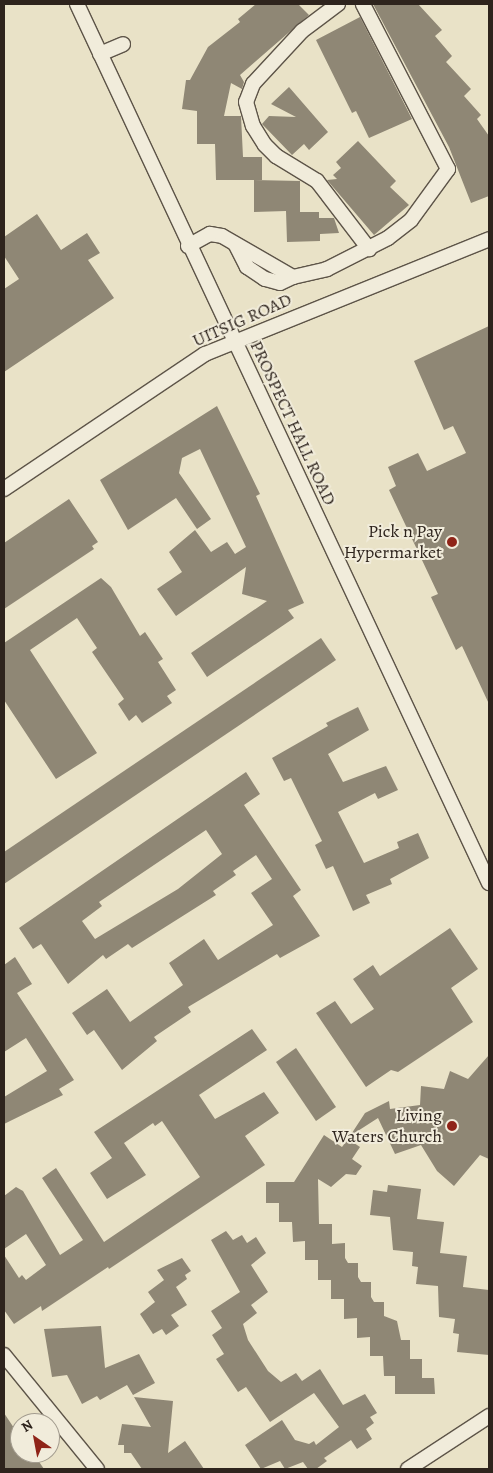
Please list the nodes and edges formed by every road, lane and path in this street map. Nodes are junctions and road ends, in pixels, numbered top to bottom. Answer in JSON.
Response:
{"nodes":[{"id":1,"x":77,"y":4,"type":"edge"},
{"id":2,"x":338,"y":4,"type":"edge"},
{"id":3,"x":363,"y":4,"type":"edge"},
{"id":4,"x":123,"y":44,"type":"dead end"},
{"id":5,"x":100,"y":54,"type":"junction"},
{"id":6,"x":489,"y":239,"type":"edge"},
{"id":7,"x":188,"y":246,"type":"junction"},
{"id":8,"x":369,"y":249,"type":"junction"},
{"id":9,"x":234,"y":341,"type":"junction"},
{"id":10,"x":4,"y":489,"type":"edge"},
{"id":11,"x":489,"y":884,"type":"edge"},
{"id":12,"x":4,"y":1355,"type":"edge"},
{"id":13,"x":489,"y":1416,"type":"edge"},
{"id":14,"x":97,"y":1469,"type":"edge"},
{"id":15,"x":408,"y":1469,"type":"edge"}],
"edges":[{"from":1,"to":5,"type":"street","name":"PROSPECT HALL ROAD"},
{"from":2,"to":8,"type":"street"},
{"from":3,"to":8,"type":"street"},
{"from":4,"to":5,"type":"street"},
{"from":5,"to":7,"type":"street","name":"PROSPECT HALL ROAD"},
{"from":6,"to":9,"type":"street","name":"UITSIG ROAD"},
{"from":7,"to":8,"type":"street"},
{"from":7,"to":9,"type":"street","name":"PROSPECT HALL ROAD"},
{"from":9,"to":10,"type":"street","name":"UITSIG ROAD"},
{"from":9,"to":11,"type":"street","name":"PROSPECT HALL ROAD"},
{"from":12,"to":14,"type":"street"},
{"from":13,"to":15,"type":"street"}]}
